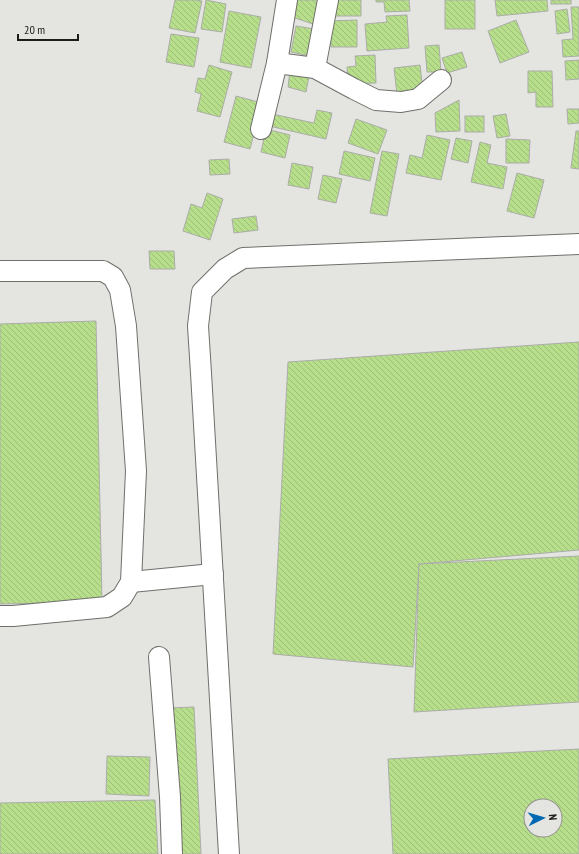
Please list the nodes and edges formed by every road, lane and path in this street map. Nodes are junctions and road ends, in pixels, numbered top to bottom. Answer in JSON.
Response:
{"nodes":[{"id":1,"x":287,"y":0,"type":"edge"},
{"id":2,"x":328,"y":0,"type":"edge"},
{"id":3,"x":277,"y":63,"type":"junction"},
{"id":4,"x":315,"y":68,"type":"junction"},
{"id":5,"x":441,"y":80,"type":"dead end"},
{"id":6,"x":261,"y":129,"type":"dead end"},
{"id":7,"x":579,"y":244,"type":"edge"},
{"id":8,"x":0,"y":271,"type":"edge"},
{"id":9,"x":213,"y":574,"type":"junction"},
{"id":10,"x":131,"y":582,"type":"junction"},
{"id":11,"x":0,"y":616,"type":"edge"},
{"id":12,"x":159,"y":657,"type":"dead end"},
{"id":13,"x":172,"y":854,"type":"edge"},
{"id":14,"x":229,"y":854,"type":"edge"}],
"edges":[{"from":1,"to":3,"type":"street"},
{"from":2,"to":4,"type":"street"},
{"from":3,"to":4,"type":"street"},
{"from":3,"to":6,"type":"street"},
{"from":4,"to":5,"type":"street"},
{"from":7,"to":9,"type":"street"},
{"from":8,"to":10,"type":"street"},
{"from":9,"to":10,"type":"street"},
{"from":9,"to":14,"type":"street"},
{"from":10,"to":11,"type":"street"},
{"from":12,"to":13,"type":"street"}]}
